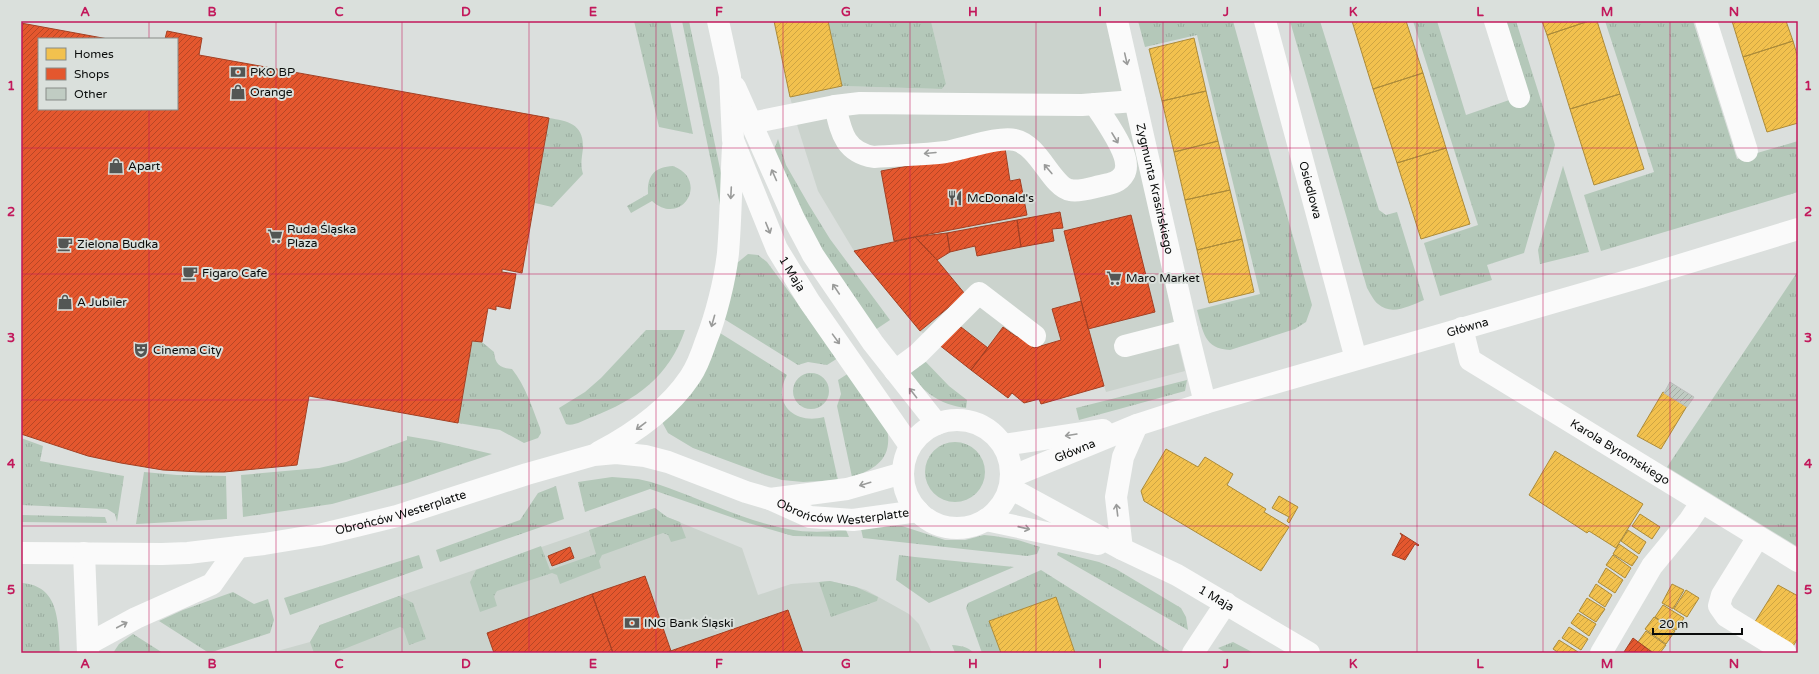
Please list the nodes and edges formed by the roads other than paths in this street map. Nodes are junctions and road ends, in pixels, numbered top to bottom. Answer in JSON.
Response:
{"nodes":[{"id":1,"x":718,"y":21,"type":"edge"},
{"id":2,"x":1118,"y":21,"type":"edge"},
{"id":3,"x":1265,"y":21,"type":"edge"},
{"id":4,"x":1495,"y":21,"type":"edge"},
{"id":5,"x":1706,"y":21,"type":"edge"},
{"id":6,"x":730,"y":76,"type":"junction"},
{"id":7,"x":1519,"y":97,"type":"dead end"},
{"id":8,"x":1135,"y":101,"type":"junction"},
{"id":9,"x":1095,"y":104,"type":"junction"},
{"id":10,"x":835,"y":106,"type":"junction"},
{"id":11,"x":751,"y":123,"type":"junction"},
{"id":12,"x":733,"y":140,"type":"junction"},
{"id":13,"x":1747,"y":151,"type":"dead end"},
{"id":14,"x":1796,"y":235,"type":"edge"},
{"id":15,"x":1462,"y":328,"type":"junction"},
{"id":16,"x":1187,"y":330,"type":"junction"},
{"id":17,"x":1035,"y":336,"type":"dead end"},
{"id":18,"x":1125,"y":346,"type":"dead end"},
{"id":19,"x":1356,"y":359,"type":"junction"},
{"id":20,"x":895,"y":371,"type":"junction"},
{"id":21,"x":1205,"y":403,"type":"junction"},
{"id":22,"x":937,"y":424,"type":"junction"},
{"id":23,"x":1137,"y":425,"type":"junction"},
{"id":24,"x":1004,"y":445,"type":"junction"},
{"id":25,"x":910,"y":446,"type":"junction"},
{"id":26,"x":594,"y":455,"type":"junction"},
{"id":27,"x":903,"y":473,"type":"junction"},
{"id":28,"x":1010,"y":483,"type":"junction"},
{"id":29,"x":770,"y":499,"type":"junction"},
{"id":30,"x":1701,"y":503,"type":"junction"},
{"id":31,"x":918,"y":511,"type":"junction"},
{"id":32,"x":986,"y":520,"type":"junction"},
{"id":33,"x":1758,"y":537,"type":"junction"},
{"id":34,"x":238,"y":547,"type":"junction"},
{"id":35,"x":1122,"y":549,"type":"junction"},
{"id":36,"x":21,"y":553,"type":"edge"},
{"id":37,"x":84,"y":554,"type":"junction"},
{"id":38,"x":1798,"y":561,"type":"edge"},
{"id":39,"x":1226,"y":603,"type":"junction"},
{"id":40,"x":88,"y":648,"type":"edge"},
{"id":41,"x":1785,"y":652,"type":"dead end"},
{"id":42,"x":1193,"y":653,"type":"edge"},
{"id":43,"x":1309,"y":653,"type":"edge"},
{"id":44,"x":1601,"y":653,"type":"edge"}],
"edges":[{"from":1,"to":6,"type":"street","name":"1 Maja"},
{"from":2,"to":8,"type":"street","name":"Zygmunta Krasińskiego","one_way":true},
{"from":3,"to":19,"type":"street","name":"Osiedlowa"},
{"from":4,"to":7,"type":"street"},
{"from":5,"to":13,"type":"street"},
{"from":6,"to":11,"type":"street","name":"1 Maja"},
{"from":6,"to":12,"type":"street","name":"1 Maja"},
{"from":8,"to":9,"type":"street"},
{"from":8,"to":16,"type":"street","name":"Zygmunta Krasińskiego"},
{"from":9,"to":10,"type":"street"},
{"from":9,"to":10,"type":"street","one_way":true},
{"from":10,"to":11,"type":"street"},
{"from":20,"to":11,"type":"street","name":"1 Maja","one_way":true},
{"from":12,"to":25,"type":"street","name":"1 Maja","one_way":true},
{"from":12,"to":26,"type":"street","one_way":true},
{"from":14,"to":15,"type":"street","name":"Główna"},
{"from":15,"to":19,"type":"street","name":"Główna"},
{"from":15,"to":30,"type":"street","name":"Karola Bytomskiego"},
{"from":16,"to":18,"type":"street"},
{"from":16,"to":21,"type":"street","name":"Zygmunta Krasińskiego"},
{"from":17,"to":20,"type":"street"},
{"from":19,"to":21,"type":"street","name":"Główna"},
{"from":22,"to":20,"type":"street","name":"1 Maja","one_way":true},
{"from":21,"to":23,"type":"street","name":"Główna"},
{"from":22,"to":24,"type":"street"},
{"from":22,"to":25,"type":"street"},
{"from":23,"to":24,"type":"street","name":"Główna","one_way":true},
{"from":23,"to":28,"type":"street","name":"Główna"},
{"from":35,"to":23,"type":"street","one_way":true},
{"from":24,"to":28,"type":"street"},
{"from":25,"to":27,"type":"street"},
{"from":26,"to":29,"type":"street","name":"Obrońców Westerplatte"},
{"from":26,"to":34,"type":"street","name":"Obrońców Westerplatte"},
{"from":27,"to":29,"type":"street","name":"Obrońców Westerplatte","one_way":true},
{"from":27,"to":31,"type":"street"},
{"from":28,"to":32,"type":"street"},
{"from":28,"to":35,"type":"street","name":"1 Maja"},
{"from":29,"to":31,"type":"street","name":"Obrońców Westerplatte"},
{"from":30,"to":33,"type":"street","name":"Karola Bytomskiego"},
{"from":30,"to":44,"type":"street"},
{"from":31,"to":32,"type":"street"},
{"from":32,"to":35,"type":"street","name":"1 Maja","one_way":true},
{"from":33,"to":38,"type":"street","name":"Karola Bytomskiego"},
{"from":33,"to":41,"type":"street"},
{"from":34,"to":37,"type":"street","name":"Obrońców Westerplatte"},
{"from":40,"to":34,"type":"street","one_way":true},
{"from":35,"to":39,"type":"street","name":"1 Maja"},
{"from":36,"to":37,"type":"street","name":"Obrońców Westerplatte"},
{"from":37,"to":40,"type":"street"},
{"from":39,"to":42,"type":"street"},
{"from":39,"to":43,"type":"street","name":"1 Maja"}]}
